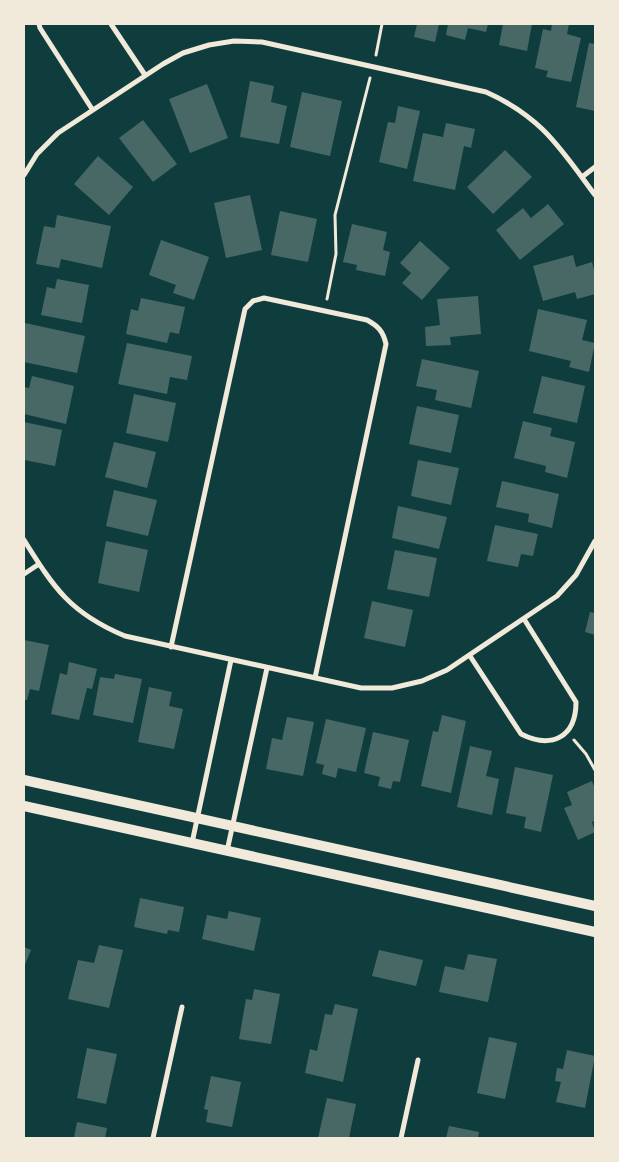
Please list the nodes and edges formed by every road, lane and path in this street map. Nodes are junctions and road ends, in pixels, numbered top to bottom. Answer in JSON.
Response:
{"nodes":[{"id":1,"x":39,"y":24,"type":"edge"},
{"id":2,"x":111,"y":24,"type":"edge"},
{"id":3,"x":382,"y":24,"type":"edge"},
{"id":4,"x":373,"y":67,"type":"junction"},
{"id":5,"x":145,"y":75,"type":"junction"},
{"id":6,"x":92,"y":109,"type":"junction"},
{"id":7,"x":595,"y":167,"type":"edge"},
{"id":8,"x":24,"y":174,"type":"edge"},
{"id":9,"x":582,"y":177,"type":"junction"},
{"id":10,"x":595,"y":195,"type":"edge"},
{"id":11,"x":324,"y":311,"type":"junction"},
{"id":12,"x":24,"y":540,"type":"edge"},
{"id":13,"x":595,"y":541,"type":"edge"},
{"id":14,"x":39,"y":564,"type":"junction"},
{"id":15,"x":24,"y":574,"type":"edge"},
{"id":16,"x":524,"y":619,"type":"junction"},
{"id":17,"x":171,"y":647,"type":"junction"},
{"id":18,"x":470,"y":656,"type":"junction"},
{"id":19,"x":231,"y":660,"type":"junction"},
{"id":20,"x":267,"y":668,"type":"junction"},
{"id":21,"x":315,"y":678,"type":"junction"},
{"id":22,"x":566,"y":731,"type":"junction"},
{"id":23,"x":595,"y":770,"type":"edge"},
{"id":24,"x":24,"y":780,"type":"edge"},
{"id":25,"x":24,"y":806,"type":"edge"},
{"id":26,"x":197,"y":818,"type":"junction"},
{"id":27,"x":232,"y":826,"type":"junction"},
{"id":28,"x":192,"y":843,"type":"junction"},
{"id":29,"x":227,"y":851,"type":"junction"},
{"id":30,"x":595,"y":906,"type":"edge"},
{"id":31,"x":595,"y":932,"type":"edge"},
{"id":32,"x":182,"y":1007,"type":"dead end"},
{"id":33,"x":418,"y":1060,"type":"dead end"},
{"id":34,"x":154,"y":1138,"type":"edge"},
{"id":35,"x":401,"y":1138,"type":"edge"}],
"edges":[{"from":1,"to":6,"type":"street"},
{"from":2,"to":5,"type":"street"},
{"from":3,"to":4,"type":"path"},
{"from":4,"to":5,"type":"street"},
{"from":4,"to":9,"type":"street"},
{"from":4,"to":11,"type":"path"},
{"from":5,"to":6,"type":"street"},
{"from":6,"to":8,"type":"street"},
{"from":7,"to":9,"type":"street"},
{"from":9,"to":10,"type":"street"},
{"from":11,"to":17,"type":"street"},
{"from":11,"to":21,"type":"street"},
{"from":12,"to":14,"type":"street"},
{"from":13,"to":16,"type":"street"},
{"from":14,"to":15,"type":"street"},
{"from":14,"to":17,"type":"street"},
{"from":16,"to":18,"type":"street"},
{"from":16,"to":22,"type":"street"},
{"from":17,"to":19,"type":"street"},
{"from":18,"to":21,"type":"street"},
{"from":18,"to":22,"type":"street"},
{"from":19,"to":20,"type":"street"},
{"from":19,"to":26,"type":"street"},
{"from":20,"to":21,"type":"street"},
{"from":20,"to":27,"type":"street"},
{"from":22,"to":23,"type":"path"},
{"from":24,"to":26,"type":"main road"},
{"from":25,"to":28,"type":"main road"},
{"from":26,"to":27,"type":"main road"},
{"from":26,"to":28,"type":"street"},
{"from":27,"to":29,"type":"street"},
{"from":27,"to":30,"type":"main road"},
{"from":28,"to":29,"type":"main road"},
{"from":29,"to":31,"type":"main road"},
{"from":32,"to":34,"type":"street"},
{"from":33,"to":35,"type":"street"}]}
